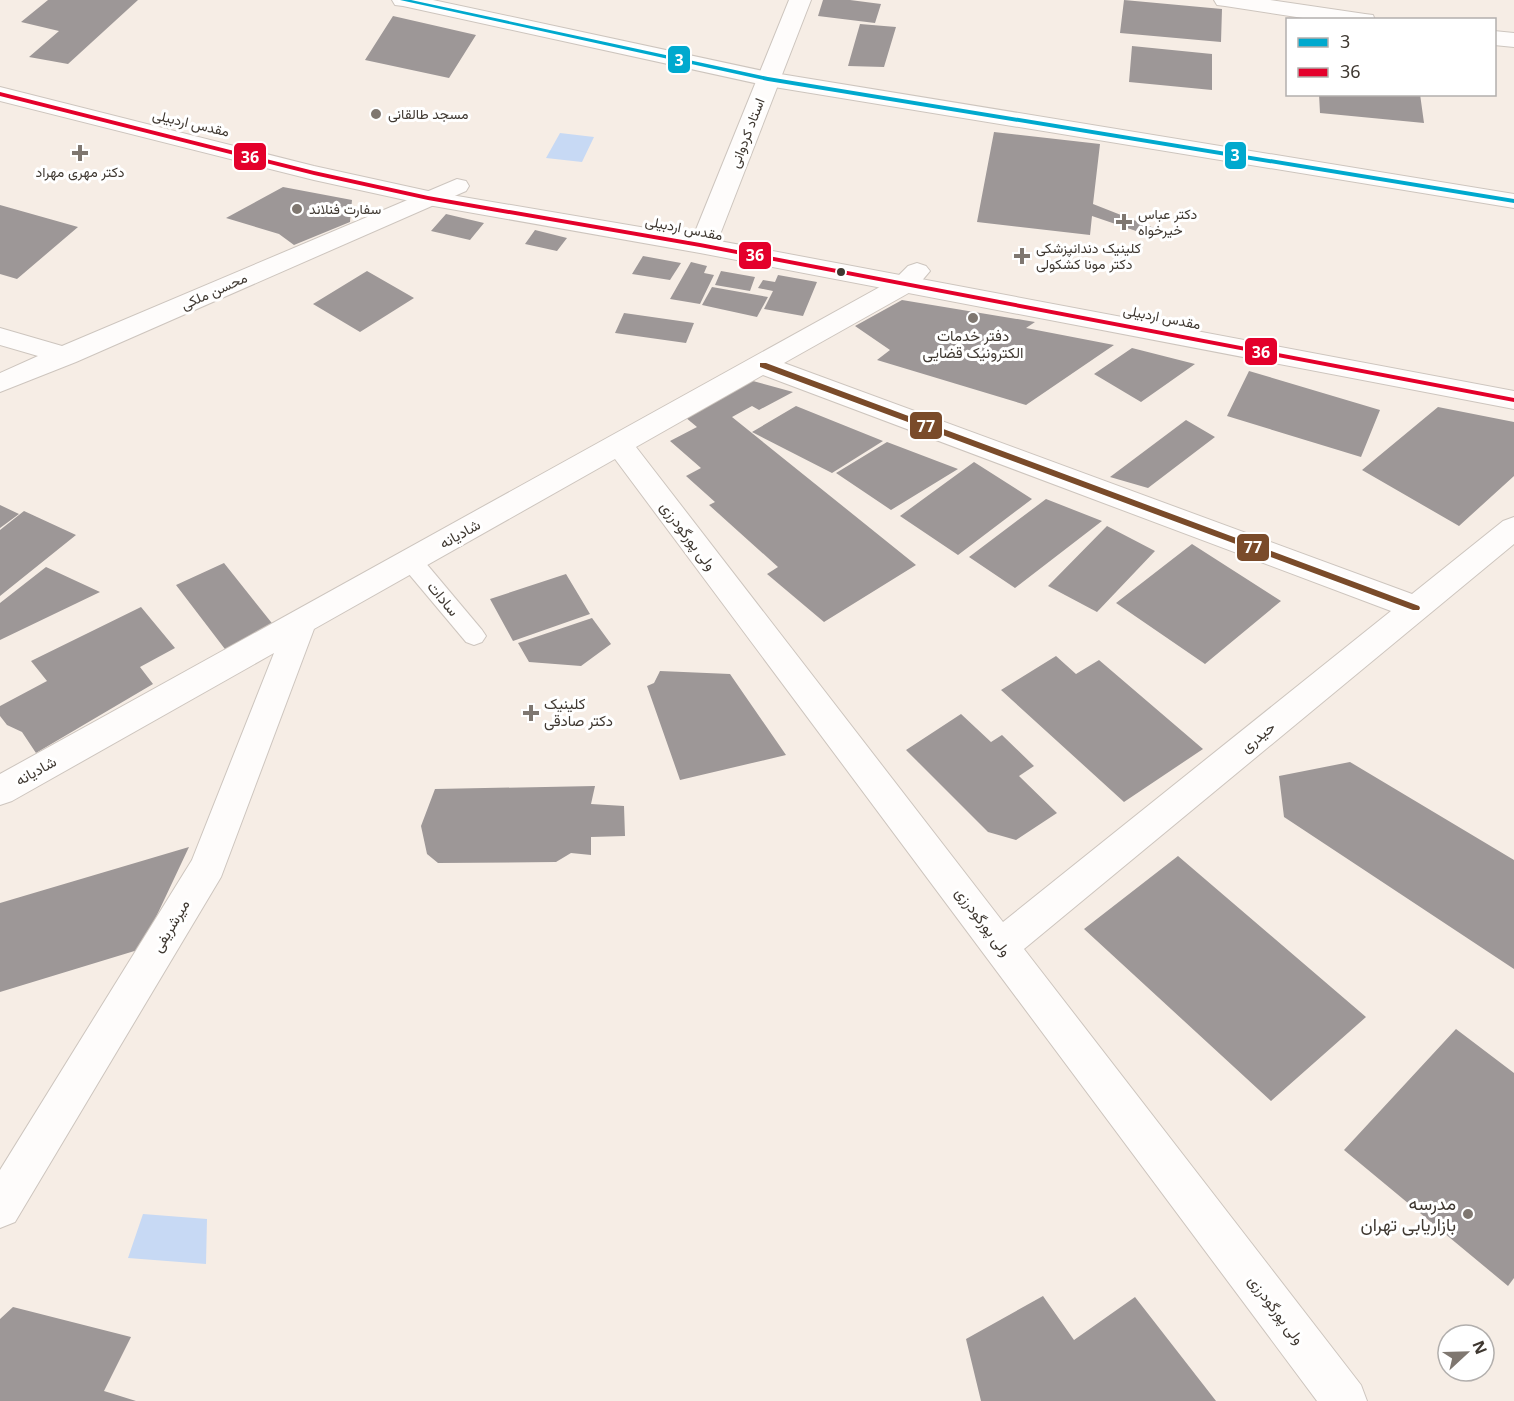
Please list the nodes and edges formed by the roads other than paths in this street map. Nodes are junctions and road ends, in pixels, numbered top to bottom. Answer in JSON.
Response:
{"nodes":[{"id":1,"x":403,"y":0,"type":"edge"},
{"id":2,"x":800,"y":0,"type":"edge"},
{"id":3,"x":1225,"y":0,"type":"edge"},
{"id":4,"x":1351,"y":18,"type":"edge"},
{"id":5,"x":1496,"y":38,"type":"edge"},
{"id":6,"x":1514,"y":40,"type":"edge"},
{"id":7,"x":0,"y":78,"type":"edge"},
{"id":8,"x":768,"y":79,"type":"junction"},
{"id":9,"x":0,"y":94,"type":"edge"},
{"id":10,"x":457,"y":186,"type":"junction"},
{"id":11,"x":428,"y":198,"type":"junction"},
{"id":12,"x":1514,"y":201,"type":"edge"},
{"id":13,"x":704,"y":239,"type":"junction"},
{"id":14,"x":911,"y":278,"type":"junction"},
{"id":15,"x":0,"y":336,"type":"edge"},
{"id":16,"x":66,"y":356,"type":"junction"},
{"id":17,"x":763,"y":365,"type":"junction"},
{"id":18,"x":1514,"y":382,"type":"edge"},
{"id":19,"x":0,"y":383,"type":"edge"},
{"id":20,"x":1514,"y":400,"type":"edge"},
{"id":21,"x":619,"y":445,"type":"junction"},
{"id":22,"x":1514,"y":528,"type":"edge"},
{"id":23,"x":411,"y":561,"type":"junction"},
{"id":24,"x":1416,"y":608,"type":"junction"},
{"id":25,"x":301,"y":623,"type":"junction"},
{"id":26,"x":474,"y":636,"type":"dead end"},
{"id":27,"x":0,"y":791,"type":"edge"},
{"id":28,"x":1001,"y":946,"type":"junction"},
{"id":29,"x":0,"y":1208,"type":"edge"},
{"id":30,"x":1345,"y":1401,"type":"edge"}],
"edges":[{"from":1,"to":8,"type":"street"},
{"from":2,"to":8,"type":"street","name":"استاد کردوانی"},
{"from":3,"to":4,"type":"street"},
{"from":5,"to":6,"type":"street"},
{"from":7,"to":10,"type":"street","name":"مقدس اردبیلی"},
{"from":8,"to":12,"type":"street"},
{"from":8,"to":13,"type":"street","name":"استاد کردوانی"},
{"from":9,"to":11,"type":"street","name":"مقدس اردبیلی"},
{"from":10,"to":11,"type":"street","name":"محسن ملکی"},
{"from":10,"to":13,"type":"street","name":"مقدس اردبیلی"},
{"from":11,"to":13,"type":"street","name":"مقدس اردبیلی"},
{"from":11,"to":16,"type":"street","name":"محسن ملکی"},
{"from":13,"to":14,"type":"street","name":"مقدس اردبیلی"},
{"from":14,"to":17,"type":"street","name":"شادیانه"},
{"from":14,"to":18,"type":"street","name":"مقدس اردبیلی"},
{"from":14,"to":20,"type":"street","name":"مقدس اردبیلی"},
{"from":15,"to":16,"type":"street"},
{"from":16,"to":19,"type":"street","name":"محسن ملکی"},
{"from":17,"to":21,"type":"street","name":"شادیانه"},
{"from":17,"to":24,"type":"street"},
{"from":21,"to":23,"type":"street","name":"شادیانه"},
{"from":21,"to":28,"type":"street","name":"ولی پورگودرزی"},
{"from":22,"to":24,"type":"street","name":"حیدری"},
{"from":23,"to":25,"type":"street","name":"شادیانه"},
{"from":23,"to":26,"type":"lane","name":"سادات"},
{"from":24,"to":28,"type":"street","name":"حیدری"},
{"from":25,"to":27,"type":"street","name":"شادیانه"},
{"from":25,"to":29,"type":"street","name":"میرشریفی"},
{"from":28,"to":30,"type":"street","name":"ولی پورگودرزی"}]}
